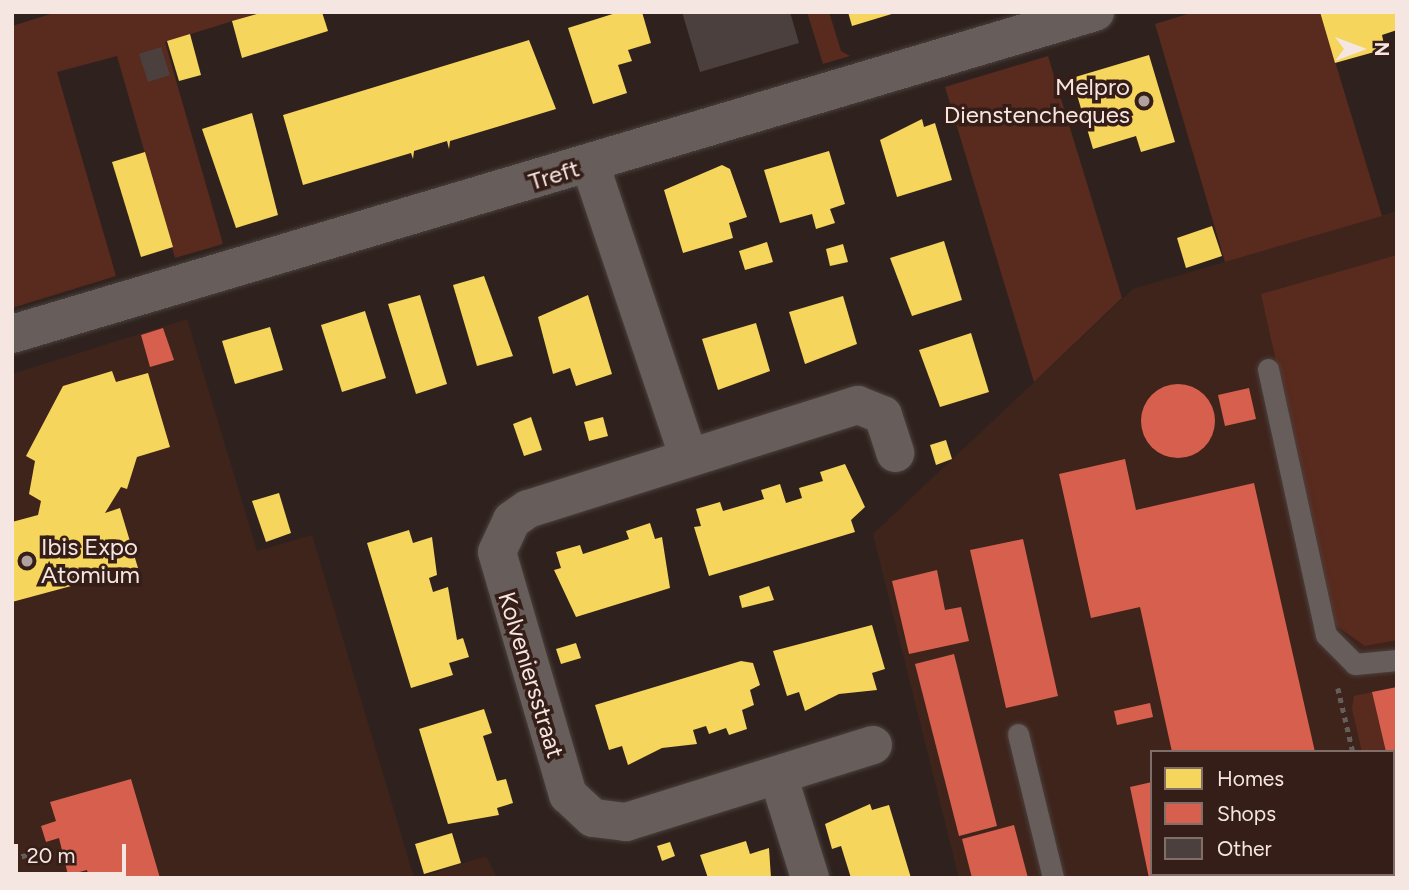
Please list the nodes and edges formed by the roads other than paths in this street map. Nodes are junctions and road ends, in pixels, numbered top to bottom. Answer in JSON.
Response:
{"nodes":[{"id":1,"x":1095,"y":12,"type":"edge"},
{"id":2,"x":590,"y":164,"type":"junction"},
{"id":3,"x":12,"y":334,"type":"edge"},
{"id":4,"x":1268,"y":369,"type":"dead end"},
{"id":5,"x":895,"y":453,"type":"dead end"},
{"id":6,"x":689,"y":458,"type":"junction"},
{"id":7,"x":1397,"y":660,"type":"edge"},
{"id":8,"x":1018,"y":734,"type":"dead end"},
{"id":9,"x":873,"y":745,"type":"dead end"},
{"id":10,"x":778,"y":775,"type":"junction"},
{"id":11,"x":810,"y":878,"type":"edge"},
{"id":12,"x":1053,"y":878,"type":"edge"}],
"edges":[{"from":1,"to":2,"type":"street","name":"Treft"},
{"from":2,"to":3,"type":"street","name":"Treft"},
{"from":2,"to":6,"type":"street"},
{"from":4,"to":7,"type":"lane"},
{"from":5,"to":6,"type":"street","name":"Kolveniersstraat"},
{"from":6,"to":10,"type":"street","name":"Kolveniersstraat"},
{"from":8,"to":12,"type":"lane"},
{"from":9,"to":10,"type":"street","name":"Kolveniersstraat"},
{"from":10,"to":11,"type":"street"}]}
